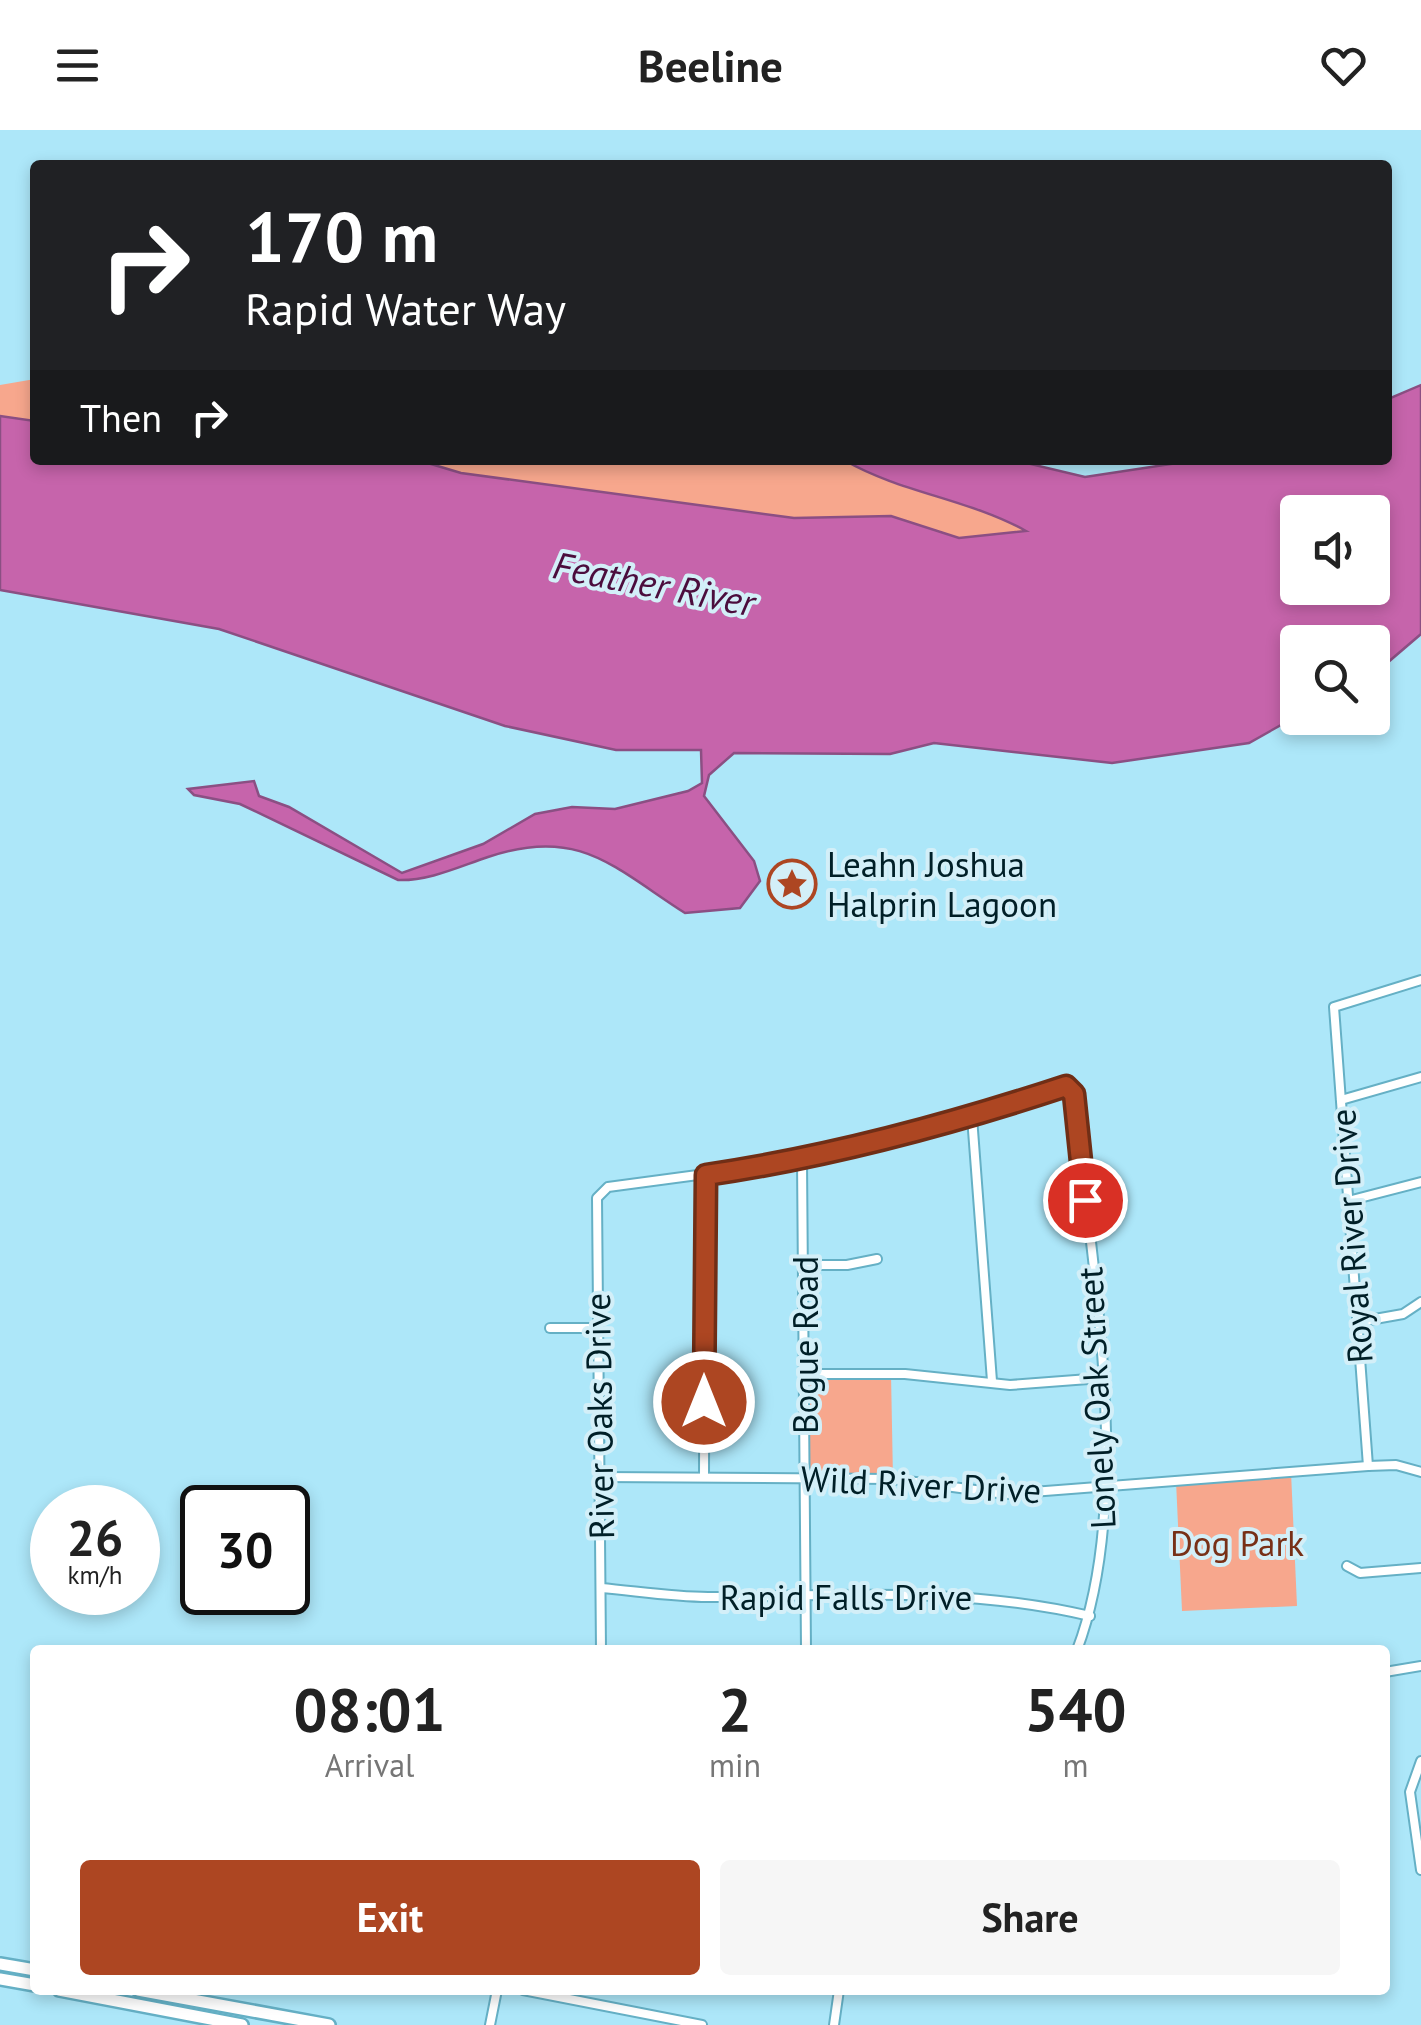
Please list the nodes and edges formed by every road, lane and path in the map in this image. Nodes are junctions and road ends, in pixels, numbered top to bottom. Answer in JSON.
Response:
{"nodes":[{"id":1,"x":1421,"y":980,"type":"edge"},
{"id":2,"x":1421,"y":1077,"type":"edge"},
{"id":3,"x":1340,"y":1100,"type":"junction"},
{"id":4,"x":972,"y":1117,"type":"junction"},
{"id":5,"x":802,"y":1160,"type":"junction"},
{"id":6,"x":706,"y":1175,"type":"junction"},
{"id":7,"x":1421,"y":1182,"type":"edge"},
{"id":8,"x":1348,"y":1200,"type":"junction"},
{"id":9,"x":877,"y":1258,"type":"dead end"},
{"id":10,"x":806,"y":1264,"type":"junction"},
{"id":11,"x":1421,"y":1302,"type":"edge"},
{"id":12,"x":1358,"y":1322,"type":"junction"},
{"id":13,"x":550,"y":1328,"type":"dead end"},
{"id":14,"x":598,"y":1328,"type":"junction"},
{"id":15,"x":806,"y":1374,"type":"junction"},
{"id":16,"x":1102,"y":1378,"type":"junction"},
{"id":17,"x":992,"y":1381,"type":"junction"},
{"id":18,"x":1368,"y":1466,"type":"junction"},
{"id":19,"x":1421,"y":1472,"type":"edge"},
{"id":20,"x":600,"y":1477,"type":"junction"},
{"id":21,"x":704,"y":1478,"type":"junction"},
{"id":22,"x":805,"y":1478,"type":"junction"},
{"id":23,"x":1106,"y":1486,"type":"junction"},
{"id":24,"x":1348,"y":1566,"type":"dead end"},
{"id":25,"x":1421,"y":1568,"type":"edge"},
{"id":26,"x":601,"y":1588,"type":"junction"},
{"id":27,"x":806,"y":1594,"type":"junction"},
{"id":28,"x":1090,"y":1616,"type":"junction"},
{"id":29,"x":601,"y":1645,"type":"edge"},
{"id":30,"x":806,"y":1645,"type":"edge"},
{"id":31,"x":1079,"y":1645,"type":"edge"},
{"id":32,"x":1421,"y":1666,"type":"edge"},
{"id":33,"x":1390,"y":1671,"type":"edge"},
{"id":34,"x":1421,"y":1761,"type":"edge"},
{"id":35,"x":1419,"y":1845,"type":"edge"},
{"id":36,"x":1421,"y":1870,"type":"edge"},
{"id":37,"x":0,"y":1964,"type":"edge"},
{"id":38,"x":30,"y":1969,"type":"edge"},
{"id":39,"x":0,"y":1979,"type":"edge"},
{"id":40,"x":30,"y":1985,"type":"edge"},
{"id":41,"x":85,"y":1995,"type":"edge"},
{"id":42,"x":165,"y":1995,"type":"edge"},
{"id":43,"x":496,"y":1995,"type":"edge"},
{"id":44,"x":549,"y":1995,"type":"edge"},
{"id":45,"x":838,"y":1995,"type":"edge"},
{"id":46,"x":242,"y":2025,"type":"edge"},
{"id":47,"x":330,"y":2025,"type":"edge"},
{"id":48,"x":490,"y":2025,"type":"edge"},
{"id":49,"x":702,"y":2025,"type":"edge"},
{"id":50,"x":834,"y":2025,"type":"edge"}],
"edges":[{"from":1,"to":3,"type":"street","name":"Royal River Drive"},
{"from":2,"to":3,"type":"street"},
{"from":3,"to":8,"type":"street","name":"Royal River Drive"},
{"from":4,"to":5,"type":"street"},
{"from":4,"to":16,"type":"street","name":"Lonely Oak Street"},
{"from":4,"to":17,"type":"street"},
{"from":5,"to":6,"type":"street"},
{"from":5,"to":10,"type":"street","name":"Bogue Road"},
{"from":6,"to":14,"type":"street","name":"River Oaks Drive"},
{"from":6,"to":21,"type":"street"},
{"from":7,"to":8,"type":"street"},
{"from":8,"to":12,"type":"street","name":"Royal River Drive"},
{"from":9,"to":10,"type":"street"},
{"from":10,"to":15,"type":"street","name":"Bogue Road"},
{"from":11,"to":12,"type":"street"},
{"from":12,"to":18,"type":"street","name":"Royal River Drive"},
{"from":13,"to":14,"type":"street"},
{"from":14,"to":20,"type":"street","name":"River Oaks Drive"},
{"from":15,"to":17,"type":"street"},
{"from":15,"to":22,"type":"street","name":"Bogue Road"},
{"from":16,"to":17,"type":"street"},
{"from":16,"to":23,"type":"street","name":"Lonely Oak Street"},
{"from":18,"to":19,"type":"street","name":"Wild River Drive"},
{"from":18,"to":23,"type":"street","name":"Wild River Drive"},
{"from":20,"to":21,"type":"street","name":"Wild River Drive"},
{"from":20,"to":26,"type":"street","name":"River Oaks Drive"},
{"from":21,"to":22,"type":"street","name":"Wild River Drive"},
{"from":22,"to":23,"type":"street","name":"Wild River Drive"},
{"from":22,"to":27,"type":"street","name":"Bogue Road"},
{"from":23,"to":28,"type":"street","name":"Lonely Oak Street"},
{"from":24,"to":25,"type":"street"},
{"from":26,"to":27,"type":"street","name":"Rapid Falls Drive"},
{"from":26,"to":29,"type":"street","name":"River Oaks Drive"},
{"from":27,"to":28,"type":"street","name":"Rapid Falls Drive"},
{"from":27,"to":30,"type":"street","name":"Bogue Road"},
{"from":28,"to":31,"type":"street","name":"Lonely Oak Street"},
{"from":32,"to":33,"type":"street"},
{"from":34,"to":35,"type":"street"},
{"from":35,"to":36,"type":"street"},
{"from":37,"to":38,"type":"main road"},
{"from":39,"to":40,"type":"main road"},
{"from":41,"to":46,"type":"main road"},
{"from":42,"to":47,"type":"main road"},
{"from":43,"to":48,"type":"street"},
{"from":44,"to":49,"type":"street"},
{"from":45,"to":50,"type":"street"}]}
